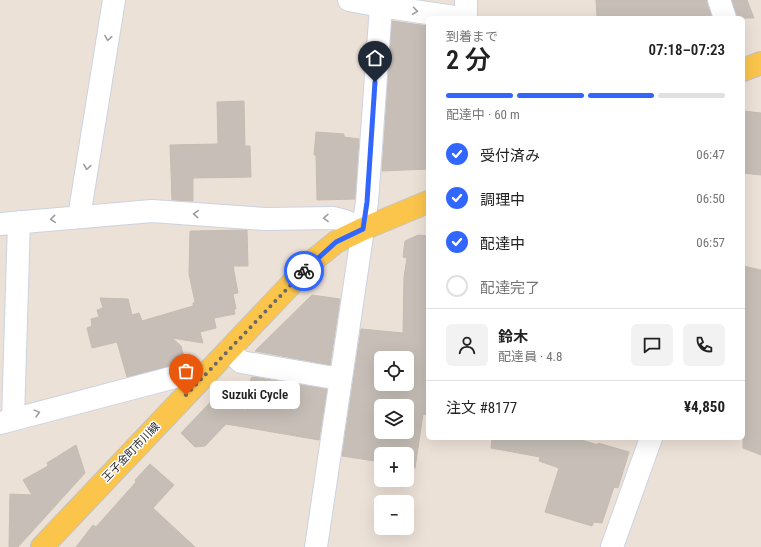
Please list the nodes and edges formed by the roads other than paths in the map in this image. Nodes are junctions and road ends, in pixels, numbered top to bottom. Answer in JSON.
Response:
{"nodes":[{"id":1,"x":114,"y":0,"type":"edge"},
{"id":2,"x":349,"y":0,"type":"edge"},
{"id":3,"x":466,"y":0,"type":"edge"},
{"id":4,"x":719,"y":0,"type":"edge"},
{"id":5,"x":381,"y":6,"type":"junction"},
{"id":6,"x":448,"y":16,"type":"edge"},
{"id":7,"x":466,"y":16,"type":"edge"},
{"id":8,"x":724,"y":16,"type":"edge"},
{"id":9,"x":761,"y":63,"type":"edge"},
{"id":10,"x":745,"y":69,"type":"edge"},
{"id":11,"x":422,"y":208,"type":"edge"},
{"id":12,"x":79,"y":216,"type":"junction"},
{"id":13,"x":10,"y":223,"type":"edge"},
{"id":14,"x":363,"y":229,"type":"junction"},
{"id":15,"x":229,"y":350,"type":"junction"},
{"id":16,"x":207,"y":374,"type":"junction"},
{"id":17,"x":340,"y":379,"type":"junction"},
{"id":18,"x":6,"y":421,"type":"edge"},
{"id":19,"x":650,"y":440,"type":"edge"},
{"id":20,"x":42,"y":547,"type":"edge"},
{"id":21,"x":316,"y":547,"type":"edge"},
{"id":22,"x":612,"y":547,"type":"edge"}],
"edges":[{"from":1,"to":12,"type":"street","one_way":true},
{"from":2,"to":5,"type":"street"},
{"from":3,"to":7,"type":"street"},
{"from":4,"to":8,"type":"street"},
{"from":5,"to":6,"type":"street","one_way":true},
{"from":5,"to":14,"type":"street"},
{"from":9,"to":10,"type":"main road"},
{"from":11,"to":14,"type":"main road","name":"王子金町市川線"},
{"from":12,"to":13,"type":"street","one_way":true},
{"from":14,"to":12,"type":"street","one_way":true},
{"from":13,"to":18,"type":"street"},
{"from":14,"to":15,"type":"main road","name":"王子金町市川線"},
{"from":14,"to":17,"type":"street"},
{"from":15,"to":16,"type":"main road","name":"王子金町市川線"},
{"from":15,"to":17,"type":"street"},
{"from":18,"to":16,"type":"street","one_way":true},
{"from":16,"to":20,"type":"main road","name":"王子金町市川線"},
{"from":17,"to":21,"type":"street"},
{"from":19,"to":22,"type":"street"}]}
